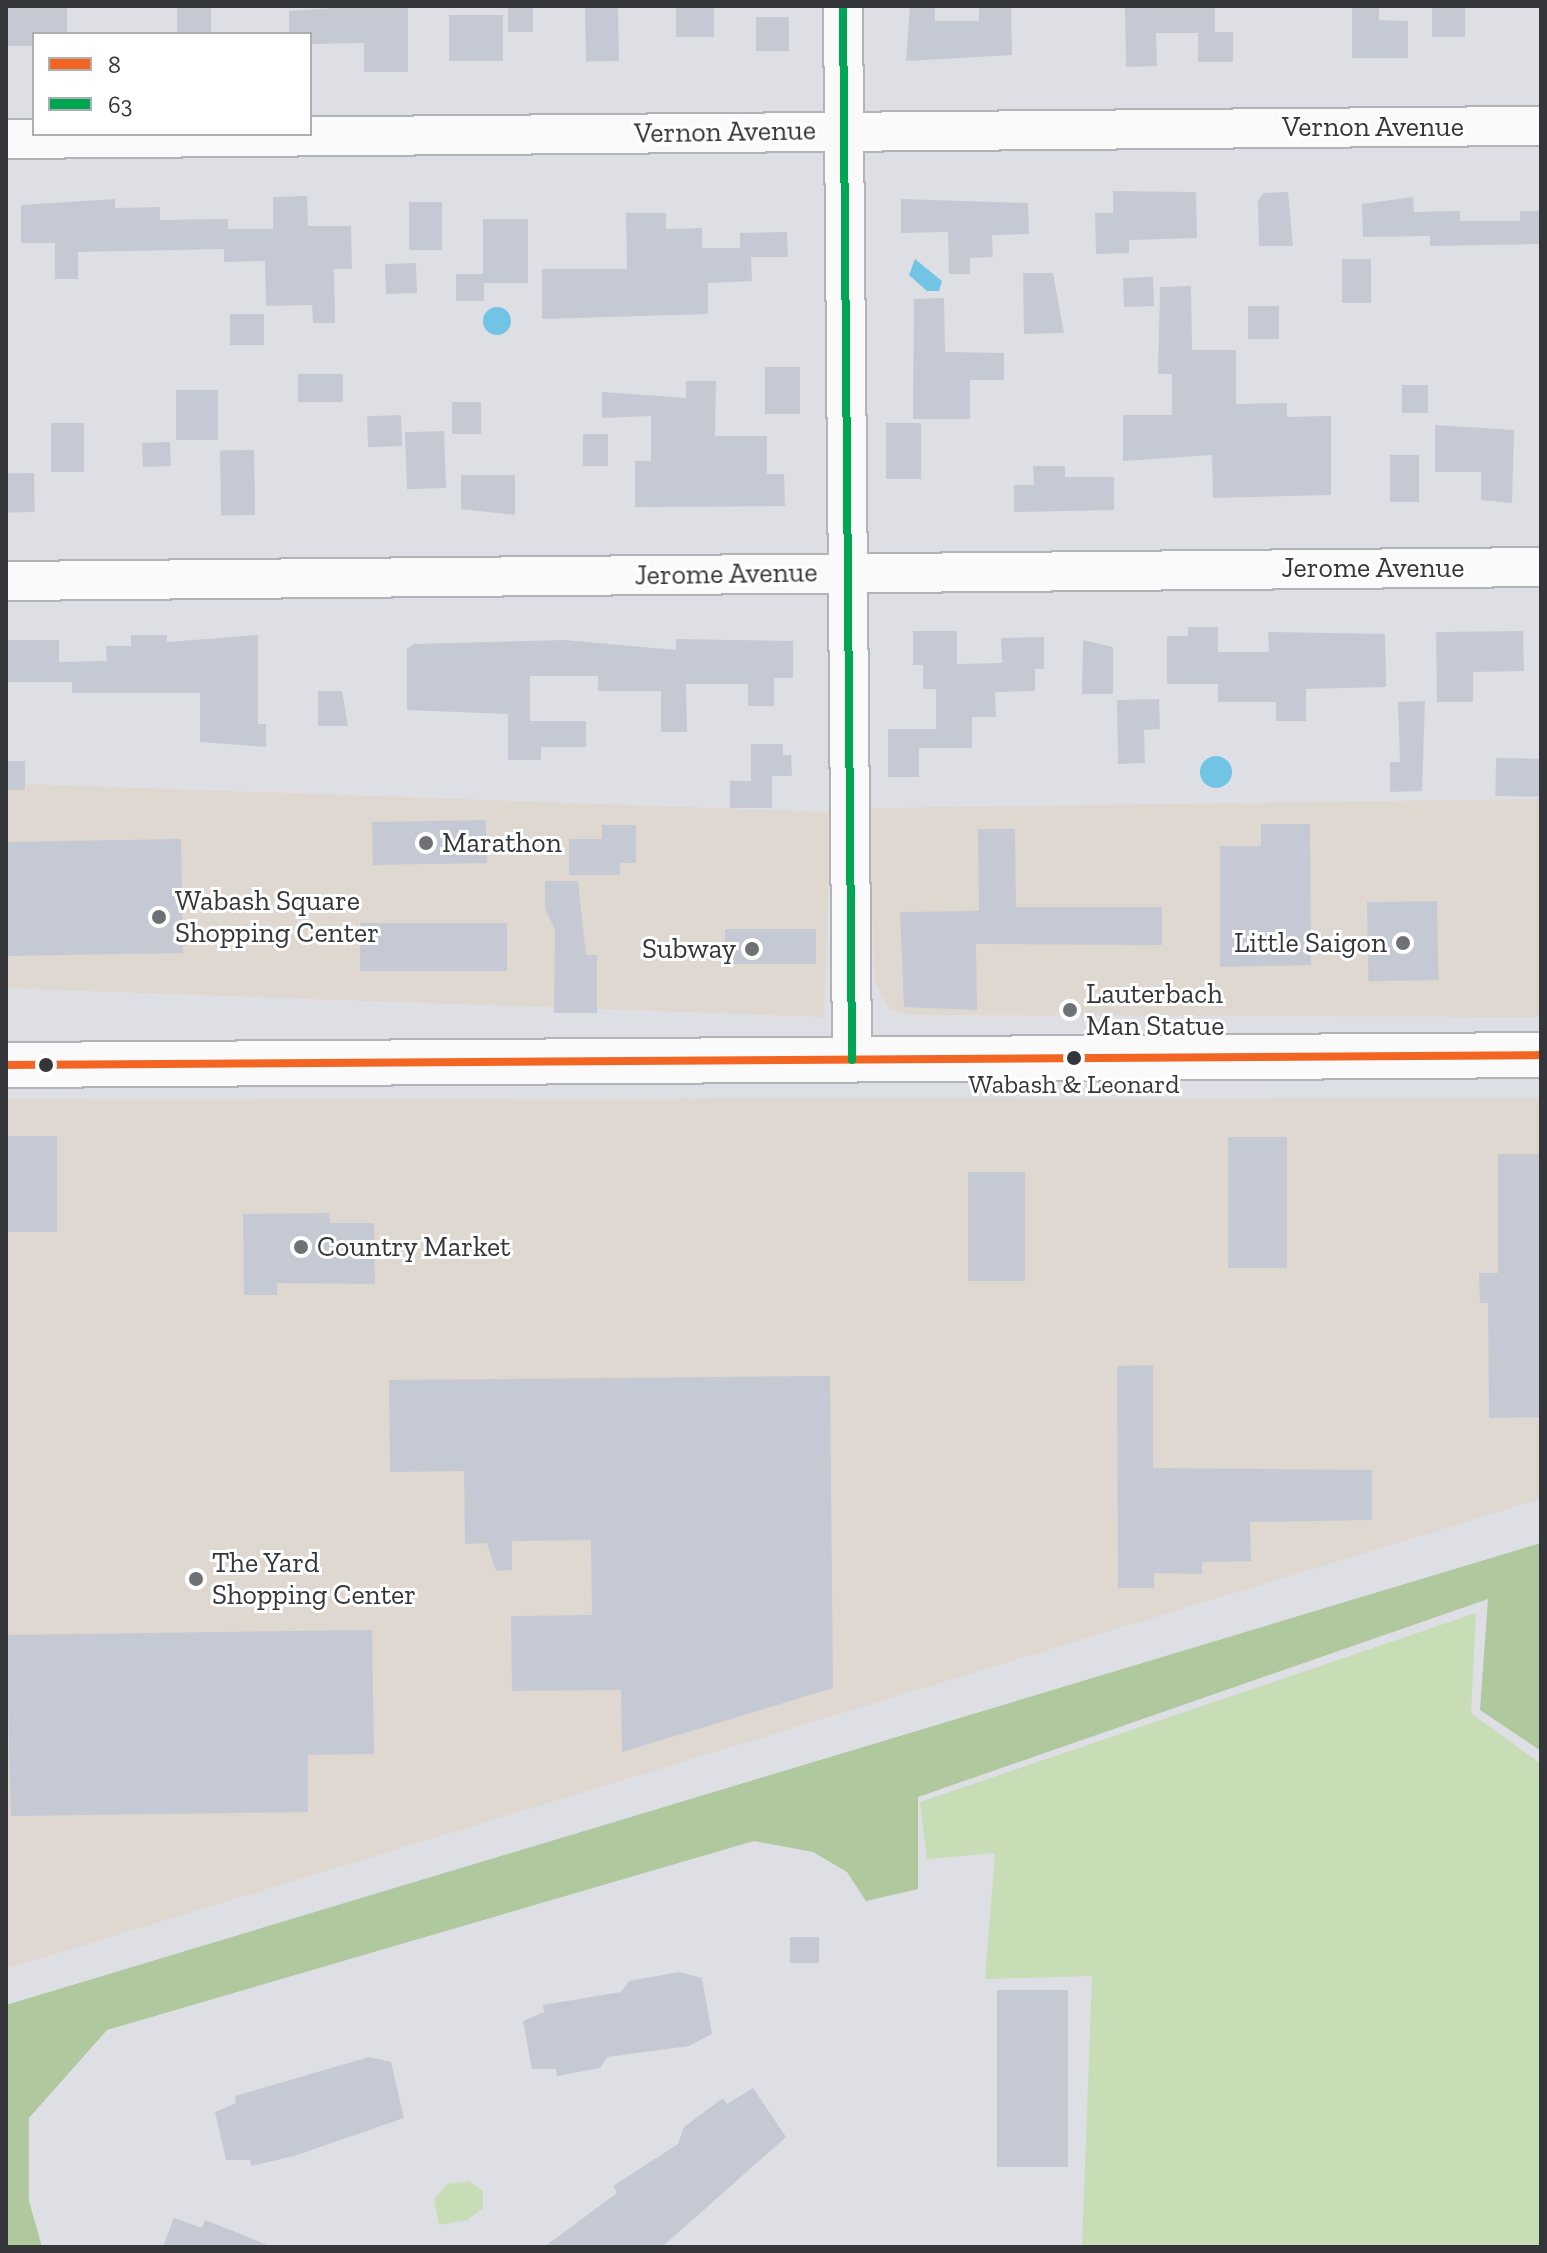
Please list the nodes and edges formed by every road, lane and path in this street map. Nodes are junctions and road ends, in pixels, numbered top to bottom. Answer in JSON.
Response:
{"nodes":[{"id":1,"x":843,"y":6,"type":"edge"},
{"id":2,"x":1541,"y":126,"type":"edge"},
{"id":3,"x":844,"y":130,"type":"junction"},
{"id":4,"x":285,"y":136,"type":"edge"},
{"id":5,"x":312,"y":136,"type":"edge"},
{"id":6,"x":6,"y":139,"type":"edge"},
{"id":7,"x":1541,"y":567,"type":"edge"},
{"id":8,"x":850,"y":573,"type":"junction"},
{"id":9,"x":6,"y":581,"type":"edge"},
{"id":10,"x":1541,"y":1055,"type":"edge"},
{"id":11,"x":852,"y":1060,"type":"junction"},
{"id":12,"x":6,"y":1065,"type":"edge"}],
"edges":[{"from":1,"to":3,"type":"street"},
{"from":2,"to":3,"type":"street","name":"Vernon Avenue"},
{"from":3,"to":5,"type":"street","name":"Vernon Avenue"},
{"from":3,"to":8,"type":"street"},
{"from":4,"to":6,"type":"street","name":"Vernon Avenue"},
{"from":7,"to":8,"type":"street","name":"Jerome Avenue"},
{"from":8,"to":9,"type":"street","name":"Jerome Avenue"},
{"from":8,"to":11,"type":"street"},
{"from":10,"to":11,"type":"main road"},
{"from":11,"to":12,"type":"main road"}]}
